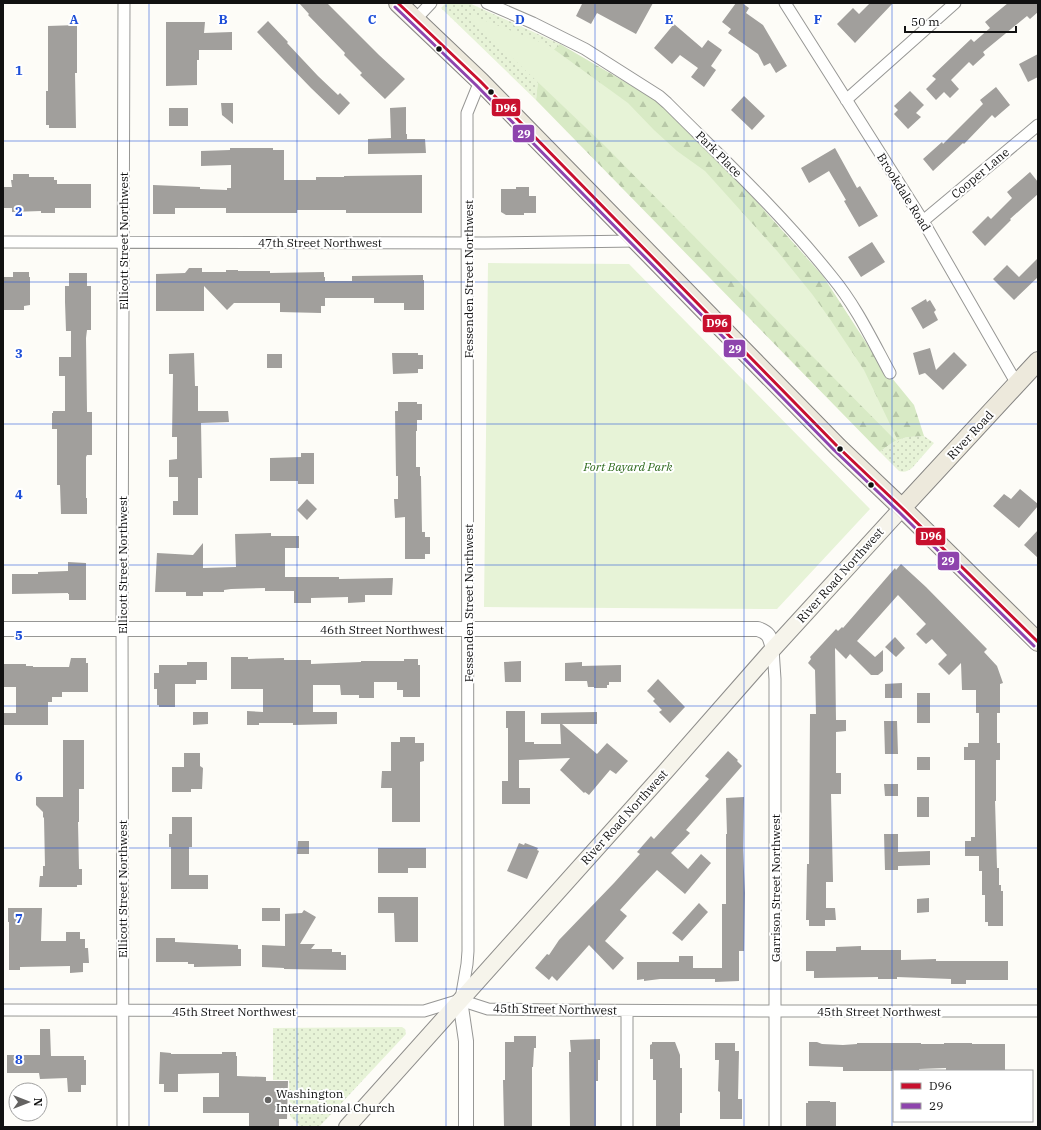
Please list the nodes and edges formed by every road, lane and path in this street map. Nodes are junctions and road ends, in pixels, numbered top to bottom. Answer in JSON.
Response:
{"nodes":[{"id":1,"x":124,"y":3,"type":"edge"},
{"id":2,"x":398,"y":3,"type":"edge"},
{"id":3,"x":431,"y":3,"type":"edge"},
{"id":4,"x":487,"y":3,"type":"edge"},
{"id":5,"x":785,"y":3,"type":"edge"},
{"id":6,"x":955,"y":3,"type":"edge"},
{"id":7,"x":415,"y":20,"type":"junction"},
{"id":8,"x":480,"y":81,"type":"junction"},
{"id":9,"x":846,"y":100,"type":"junction"},
{"id":10,"x":1038,"y":125,"type":"edge"},
{"id":11,"x":923,"y":221,"type":"junction"},
{"id":12,"x":637,"y":241,"type":"junction"},
{"id":13,"x":3,"y":242,"type":"edge"},
{"id":14,"x":123,"y":242,"type":"junction"},
{"id":15,"x":468,"y":243,"type":"junction"},
{"id":16,"x":1038,"y":361,"type":"edge"},
{"id":17,"x":890,"y":373,"type":"dead end"},
{"id":18,"x":1017,"y":384,"type":"junction"},
{"id":19,"x":902,"y":508,"type":"junction"},
{"id":20,"x":3,"y":629,"type":"edge"},
{"id":21,"x":122,"y":629,"type":"junction"},
{"id":22,"x":468,"y":629,"type":"junction"},
{"id":23,"x":1038,"y":642,"type":"edge"},
{"id":24,"x":773,"y":649,"type":"junction"},
{"id":25,"x":460,"y":1000,"type":"junction"},
{"id":26,"x":3,"y":1010,"type":"edge"},
{"id":27,"x":122,"y":1010,"type":"junction"},
{"id":28,"x":627,"y":1011,"type":"junction"},
{"id":29,"x":775,"y":1011,"type":"junction"},
{"id":30,"x":1038,"y":1011,"type":"edge"},
{"id":31,"x":123,"y":1127,"type":"edge"},
{"id":32,"x":347,"y":1127,"type":"edge"},
{"id":33,"x":466,"y":1127,"type":"edge"},
{"id":34,"x":627,"y":1127,"type":"edge"},
{"id":35,"x":775,"y":1127,"type":"edge"}],
"edges":[{"from":1,"to":14,"type":"street","name":"Ellicott Street Northwest"},
{"from":2,"to":7,"type":"main road"},
{"from":3,"to":7,"type":"street"},
{"from":4,"to":17,"type":"street","name":"Park Place"},
{"from":5,"to":9,"type":"street","name":"Brookdale Road"},
{"from":6,"to":9,"type":"street"},
{"from":7,"to":8,"type":"main road"},
{"from":8,"to":12,"type":"main road"},
{"from":8,"to":15,"type":"street","name":"Fessenden Street Northwest"},
{"from":9,"to":11,"type":"street","name":"Brookdale Road"},
{"from":10,"to":11,"type":"street","name":"Cooper Lane"},
{"from":11,"to":18,"type":"street","name":"Brookdale Road"},
{"from":12,"to":15,"type":"street","name":"47th Street Northwest"},
{"from":12,"to":19,"type":"main road"},
{"from":13,"to":14,"type":"street","name":"47th Street Northwest"},
{"from":14,"to":15,"type":"street","name":"47th Street Northwest"},
{"from":14,"to":21,"type":"street","name":"Ellicott Street Northwest"},
{"from":15,"to":22,"type":"street","name":"Fessenden Street Northwest"},
{"from":16,"to":18,"type":"main road","name":"River Road"},
{"from":18,"to":19,"type":"main road","name":"River Road"},
{"from":19,"to":23,"type":"main road"},
{"from":19,"to":24,"type":"main road","name":"River Road Northwest"},
{"from":20,"to":21,"type":"street","name":"46th Street Northwest"},
{"from":21,"to":22,"type":"street","name":"46th Street Northwest"},
{"from":21,"to":27,"type":"street","name":"Ellicott Street Northwest"},
{"from":22,"to":24,"type":"street","name":"46th Street Northwest"},
{"from":22,"to":25,"type":"street","name":"Fessenden Street Northwest"},
{"from":24,"to":25,"type":"main road","name":"River Road Northwest"},
{"from":24,"to":29,"type":"street","name":"Garrison Street Northwest"},
{"from":25,"to":27,"type":"street","name":"45th Street Northwest"},
{"from":25,"to":28,"type":"street","name":"45th Street Northwest"},
{"from":25,"to":32,"type":"main road","name":"River Road Northwest"},
{"from":25,"to":33,"type":"street","name":"Fessenden Street Northwest"},
{"from":26,"to":27,"type":"street","name":"45th Street Northwest"},
{"from":27,"to":31,"type":"street","name":"Ellicott Street Northwest"},
{"from":28,"to":29,"type":"street","name":"45th Street Northwest"},
{"from":28,"to":34,"type":"street"},
{"from":29,"to":30,"type":"street","name":"45th Street Northwest"},
{"from":29,"to":35,"type":"street","name":"Garrison Street Northwest"}]}
